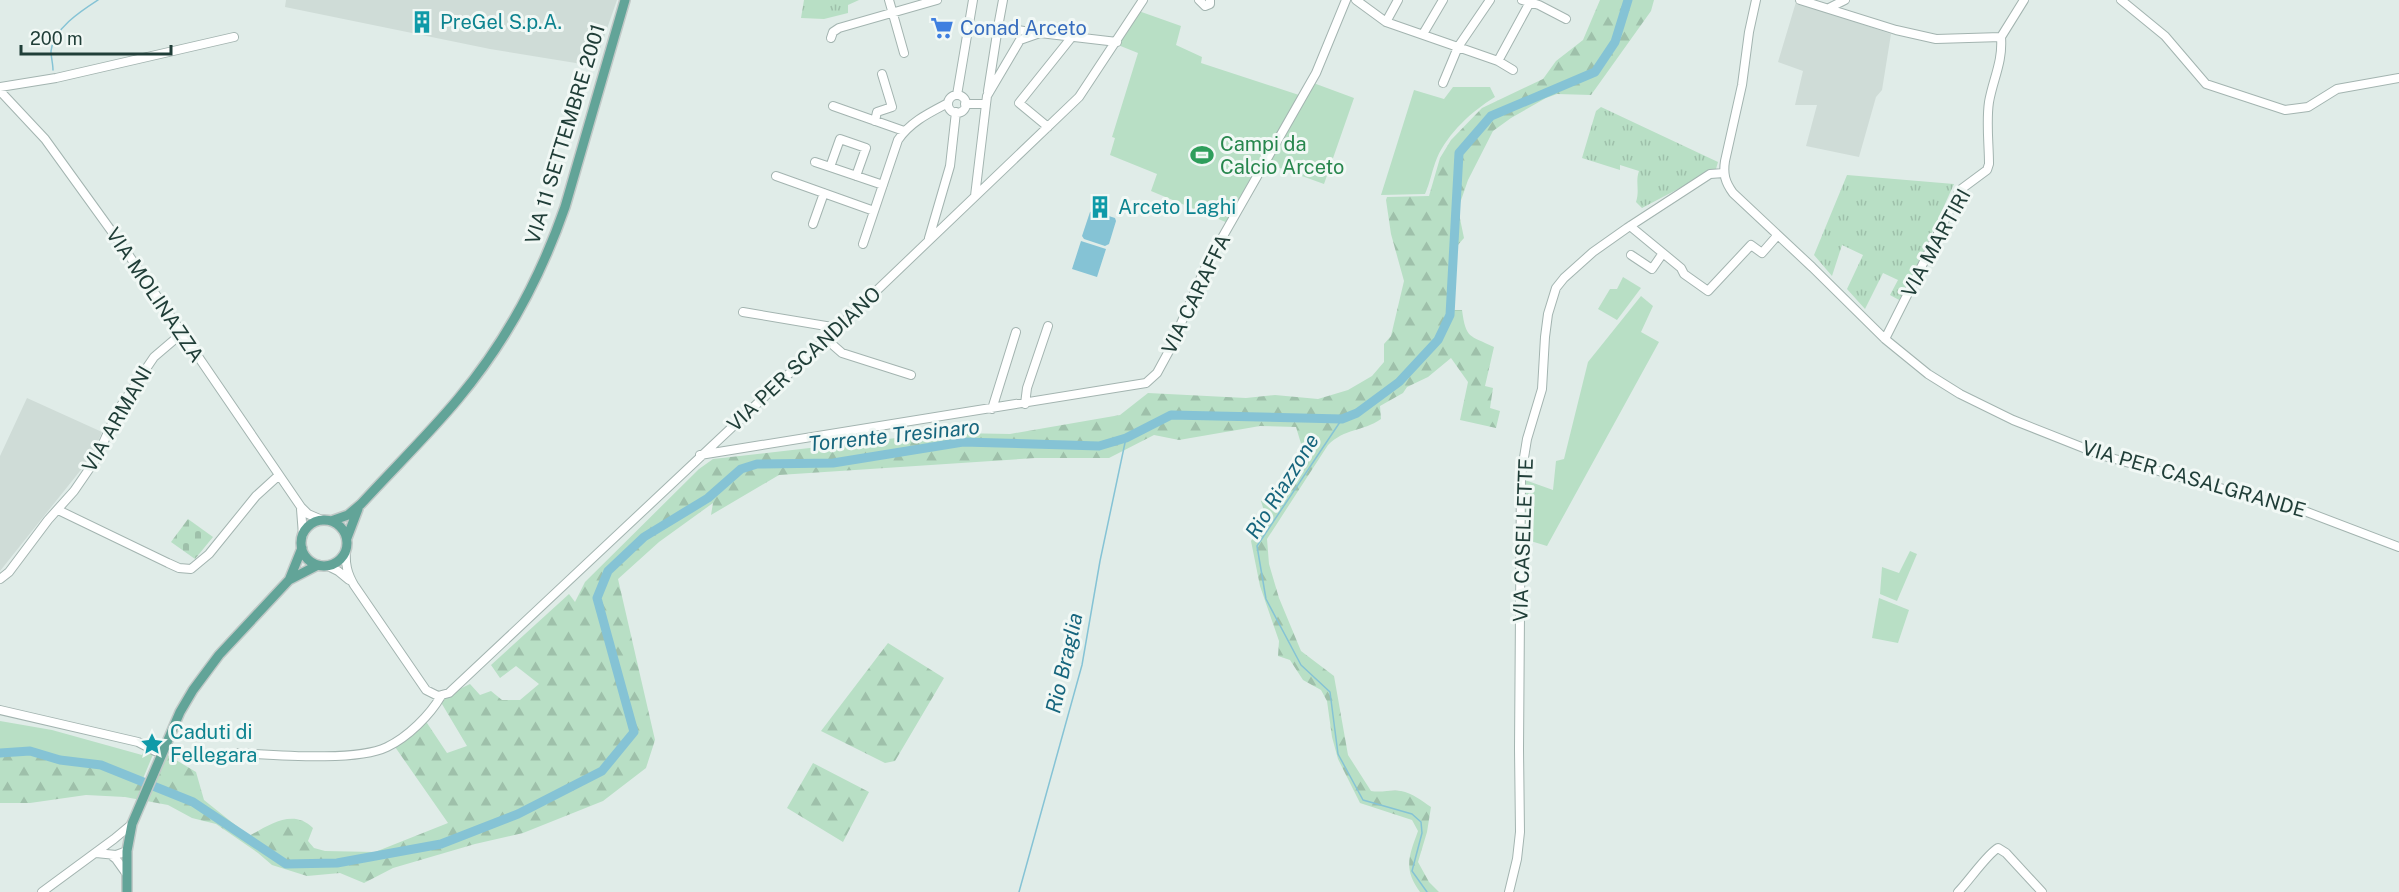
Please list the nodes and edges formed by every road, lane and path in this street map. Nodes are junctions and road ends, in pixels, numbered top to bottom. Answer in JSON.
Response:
{"nodes":[{"id":1,"x":625,"y":0,"type":"edge"},
{"id":2,"x":889,"y":0,"type":"edge"},
{"id":3,"x":935,"y":0,"type":"edge"},
{"id":4,"x":973,"y":0,"type":"edge"},
{"id":5,"x":1003,"y":0,"type":"edge"},
{"id":6,"x":1143,"y":0,"type":"edge"},
{"id":7,"x":1199,"y":0,"type":"edge"},
{"id":8,"x":1210,"y":0,"type":"edge"},
{"id":9,"x":1346,"y":0,"type":"edge"},
{"id":10,"x":1356,"y":0,"type":"edge"},
{"id":11,"x":1398,"y":0,"type":"edge"},
{"id":12,"x":1443,"y":0,"type":"edge"},
{"id":13,"x":1490,"y":0,"type":"edge"},
{"id":14,"x":1756,"y":0,"type":"edge"},
{"id":15,"x":1800,"y":0,"type":"edge"},
{"id":16,"x":1845,"y":0,"type":"edge"},
{"id":17,"x":2024,"y":0,"type":"edge"},
{"id":18,"x":2121,"y":0,"type":"edge"},
{"id":19,"x":1525,"y":2,"type":"edge"},
{"id":20,"x":1540,"y":3,"type":"edge"},
{"id":21,"x":1829,"y":8,"type":"junction"},
{"id":22,"x":893,"y":14,"type":"junction"},
{"id":23,"x":1566,"y":19,"type":"dead end"},
{"id":24,"x":1386,"y":22,"type":"junction"},
{"id":25,"x":998,"y":27,"type":"junction"},
{"id":26,"x":1040,"y":33,"type":"junction"},
{"id":27,"x":1423,"y":34,"type":"junction"},
{"id":28,"x":234,"y":37,"type":"dead end"},
{"id":29,"x":831,"y":38,"type":"dead end"},
{"id":30,"x":1071,"y":38,"type":"junction"},
{"id":31,"x":2001,"y":38,"type":"junction"},
{"id":32,"x":1117,"y":42,"type":"junction"},
{"id":33,"x":1458,"y":47,"type":"junction"},
{"id":34,"x":904,"y":53,"type":"dead end"},
{"id":35,"x":1497,"y":61,"type":"junction"},
{"id":36,"x":1513,"y":69,"type":"dead end"},
{"id":37,"x":882,"y":74,"type":"dead end"},
{"id":38,"x":2399,"y":78,"type":"edge"},
{"id":39,"x":1443,"y":83,"type":"dead end"},
{"id":40,"x":0,"y":89,"type":"edge"},
{"id":41,"x":957,"y":95,"type":"junction"},
{"id":42,"x":986,"y":100,"type":"junction"},
{"id":43,"x":948,"y":103,"type":"junction"},
{"id":44,"x":965,"y":104,"type":"junction"},
{"id":45,"x":833,"y":106,"type":"dead end"},
{"id":46,"x":956,"y":112,"type":"junction"},
{"id":47,"x":875,"y":121,"type":"junction"},
{"id":48,"x":1048,"y":127,"type":"junction"},
{"id":49,"x":904,"y":131,"type":"junction"},
{"id":50,"x":815,"y":162,"type":"dead end"},
{"id":51,"x":830,"y":167,"type":"junction"},
{"id":52,"x":1724,"y":173,"type":"junction"},
{"id":53,"x":776,"y":176,"type":"dead end"},
{"id":54,"x":856,"y":176,"type":"junction"},
{"id":55,"x":883,"y":186,"type":"junction"},
{"id":56,"x":824,"y":193,"type":"junction"},
{"id":57,"x":975,"y":196,"type":"junction"},
{"id":58,"x":874,"y":211,"type":"junction"},
{"id":59,"x":938,"y":212,"type":"junction"},
{"id":60,"x":951,"y":219,"type":"junction"},
{"id":61,"x":813,"y":224,"type":"dead end"},
{"id":62,"x":1630,"y":226,"type":"junction"},
{"id":63,"x":1776,"y":237,"type":"dead end"},
{"id":64,"x":929,"y":240,"type":"junction"},
{"id":65,"x":863,"y":244,"type":"dead end"},
{"id":66,"x":1663,"y":254,"type":"junction"},
{"id":67,"x":1631,"y":255,"type":"dead end"},
{"id":68,"x":743,"y":312,"type":"dead end"},
{"id":69,"x":1048,"y":326,"type":"dead end"},
{"id":70,"x":838,"y":328,"type":"junction"},
{"id":71,"x":1016,"y":332,"type":"dead end"},
{"id":72,"x":181,"y":334,"type":"junction"},
{"id":73,"x":826,"y":339,"type":"junction"},
{"id":74,"x":1885,"y":339,"type":"junction"},
{"id":75,"x":911,"y":375,"type":"dead end"},
{"id":76,"x":1025,"y":404,"type":"junction"},
{"id":77,"x":992,"y":409,"type":"junction"},
{"id":78,"x":700,"y":455,"type":"junction"},
{"id":79,"x":278,"y":476,"type":"junction"},
{"id":80,"x":361,"y":504,"type":"junction"},
{"id":81,"x":301,"y":507,"type":"junction"},
{"id":82,"x":58,"y":510,"type":"junction"},
{"id":83,"x":327,"y":521,"type":"junction"},
{"id":84,"x":303,"y":535,"type":"junction"},
{"id":85,"x":346,"y":538,"type":"junction"},
{"id":86,"x":2399,"y":547,"type":"edge"},
{"id":87,"x":302,"y":548,"type":"junction"},
{"id":88,"x":346,"y":550,"type":"junction"},
{"id":89,"x":323,"y":565,"type":"junction"},
{"id":90,"x":0,"y":579,"type":"edge"},
{"id":91,"x":289,"y":580,"type":"junction"},
{"id":92,"x":354,"y":585,"type":"junction"},
{"id":93,"x":441,"y":696,"type":"junction"},
{"id":94,"x":0,"y":710,"type":"edge"},
{"id":95,"x":159,"y":752,"type":"junction"},
{"id":96,"x":239,"y":753,"type":"dead end"},
{"id":97,"x":132,"y":824,"type":"junction"},
{"id":98,"x":127,"y":851,"type":"junction"},
{"id":99,"x":96,"y":853,"type":"junction"},
{"id":100,"x":111,"y":855,"type":"junction"},
{"id":101,"x":126,"y":873,"type":"junction"},
{"id":102,"x":42,"y":892,"type":"edge"},
{"id":103,"x":127,"y":892,"type":"edge"},
{"id":104,"x":1509,"y":892,"type":"edge"},
{"id":105,"x":1958,"y":892,"type":"edge"},
{"id":106,"x":2042,"y":892,"type":"edge"}],
"edges":[{"from":1,"to":80,"type":"main road","name":"VIA 11 SETTEMBRE 2001"},
{"from":2,"to":22,"type":"street"},
{"from":3,"to":22,"type":"street"},
{"from":4,"to":41,"type":"street"},
{"from":5,"to":25,"type":"street"},
{"from":6,"to":32,"type":"street","name":"VIA PER SCANDIANO"},
{"from":7,"to":8,"type":"street"},
{"from":9,"to":76,"type":"street","name":"VIA CARAFFA"},
{"from":10,"to":24,"type":"street"},
{"from":11,"to":24,"type":"street"},
{"from":12,"to":27,"type":"street"},
{"from":13,"to":33,"type":"street"},
{"from":14,"to":52,"type":"street"},
{"from":15,"to":21,"type":"street"},
{"from":16,"to":21,"type":"street"},
{"from":17,"to":31,"type":"street"},
{"from":18,"to":38,"type":"street"},
{"from":19,"to":20,"type":"street"},
{"from":19,"to":35,"type":"street"},
{"from":20,"to":23,"type":"street"},
{"from":21,"to":31,"type":"street"},
{"from":22,"to":29,"type":"street"},
{"from":22,"to":34,"type":"street"},
{"from":24,"to":27,"type":"street"},
{"from":25,"to":26,"type":"street"},
{"from":25,"to":42,"type":"street"},
{"from":26,"to":30,"type":"street"},
{"from":26,"to":42,"type":"street"},
{"from":27,"to":33,"type":"street"},
{"from":28,"to":40,"type":"street"},
{"from":30,"to":32,"type":"street"},
{"from":30,"to":48,"type":"street"},
{"from":31,"to":74,"type":"street","name":"VIA MARTIRI"},
{"from":32,"to":48,"type":"street","name":"VIA PER SCANDIANO"},
{"from":33,"to":35,"type":"street"},
{"from":33,"to":39,"type":"street"},
{"from":35,"to":36,"type":"street"},
{"from":37,"to":47,"type":"street"},
{"from":40,"to":72,"type":"street","name":"VIA MOLINAZZA"},
{"from":41,"to":43,"type":"street"},
{"from":41,"to":44,"type":"street"},
{"from":42,"to":44,"type":"street"},
{"from":42,"to":57,"type":"street"},
{"from":43,"to":46,"type":"street"},
{"from":43,"to":49,"type":"street"},
{"from":44,"to":46,"type":"street"},
{"from":45,"to":47,"type":"street"},
{"from":46,"to":59,"type":"street"},
{"from":47,"to":49,"type":"street"},
{"from":48,"to":57,"type":"street","name":"VIA PER SCANDIANO"},
{"from":49,"to":55,"type":"street"},
{"from":50,"to":51,"type":"street"},
{"from":51,"to":54,"type":"street"},
{"from":51,"to":54,"type":"street"},
{"from":52,"to":62,"type":"street","name":"VIA CASELLETTE"},
{"from":52,"to":74,"type":"street","name":"VIA PER CASALGRANDE"},
{"from":53,"to":56,"type":"street"},
{"from":54,"to":55,"type":"street"},
{"from":55,"to":58,"type":"street"},
{"from":56,"to":58,"type":"street"},
{"from":56,"to":61,"type":"street"},
{"from":57,"to":60,"type":"street","name":"VIA PER SCANDIANO"},
{"from":58,"to":65,"type":"street"},
{"from":59,"to":60,"type":"street"},
{"from":59,"to":64,"type":"street"},
{"from":60,"to":64,"type":"street","name":"VIA PER SCANDIANO"},
{"from":62,"to":66,"type":"street"},
{"from":62,"to":104,"type":"street","name":"VIA CASELLETTE"},
{"from":63,"to":66,"type":"street"},
{"from":64,"to":70,"type":"street","name":"VIA PER SCANDIANO"},
{"from":66,"to":67,"type":"street"},
{"from":68,"to":70,"type":"street"},
{"from":69,"to":76,"type":"street"},
{"from":70,"to":73,"type":"street","name":"VIA PER SCANDIANO"},
{"from":71,"to":77,"type":"street"},
{"from":72,"to":79,"type":"street","name":"VIA MOLINAZZA"},
{"from":72,"to":82,"type":"street","name":"VIA ARMANI"},
{"from":73,"to":75,"type":"street"},
{"from":73,"to":78,"type":"street","name":"VIA PER SCANDIANO"},
{"from":74,"to":86,"type":"street","name":"VIA PER CASALGRANDE"},
{"from":76,"to":77,"type":"street","name":"VIA CARAFFA"},
{"from":77,"to":78,"type":"street","name":"VIA CARAFFA"},
{"from":78,"to":93,"type":"street","name":"VIA PER SCANDIANO"},
{"from":79,"to":81,"type":"street","name":"VIA MOLINAZZA"},
{"from":79,"to":82,"type":"street"},
{"from":80,"to":83,"type":"main road","name":"VIA 11 SETTEMBRE 2001"},
{"from":80,"to":85,"type":"main road","name":"VIA 11 SETTEMBRE 2001"},
{"from":81,"to":83,"type":"street","name":"VIA MOLINAZZA"},
{"from":81,"to":84,"type":"street"},
{"from":82,"to":90,"type":"street","name":"VIA ARMANI"},
{"from":83,"to":84,"type":"main road","name":"VIA 11 SETTEMBRE 2001"},
{"from":83,"to":85,"type":"main road"},
{"from":84,"to":87,"type":"main road"},
{"from":85,"to":88,"type":"main road","name":"VIA 11 SETTEMBRE 2001"},
{"from":87,"to":89,"type":"main road"},
{"from":87,"to":91,"type":"main road"},
{"from":88,"to":89,"type":"main road"},
{"from":88,"to":92,"type":"street"},
{"from":89,"to":91,"type":"main road"},
{"from":89,"to":92,"type":"street"},
{"from":91,"to":95,"type":"main road"},
{"from":92,"to":93,"type":"street"},
{"from":93,"to":96,"type":"street","name":"VIA PER SCANDIANO"},
{"from":94,"to":95,"type":"street"},
{"from":95,"to":97,"type":"main road"},
{"from":97,"to":98,"type":"main road"},
{"from":97,"to":99,"type":"street"},
{"from":98,"to":100,"type":"street"},
{"from":98,"to":101,"type":"main road"},
{"from":99,"to":100,"type":"street"},
{"from":99,"to":102,"type":"street"},
{"from":100,"to":101,"type":"street"},
{"from":101,"to":103,"type":"main road"},
{"from":105,"to":106,"type":"street"}]}
